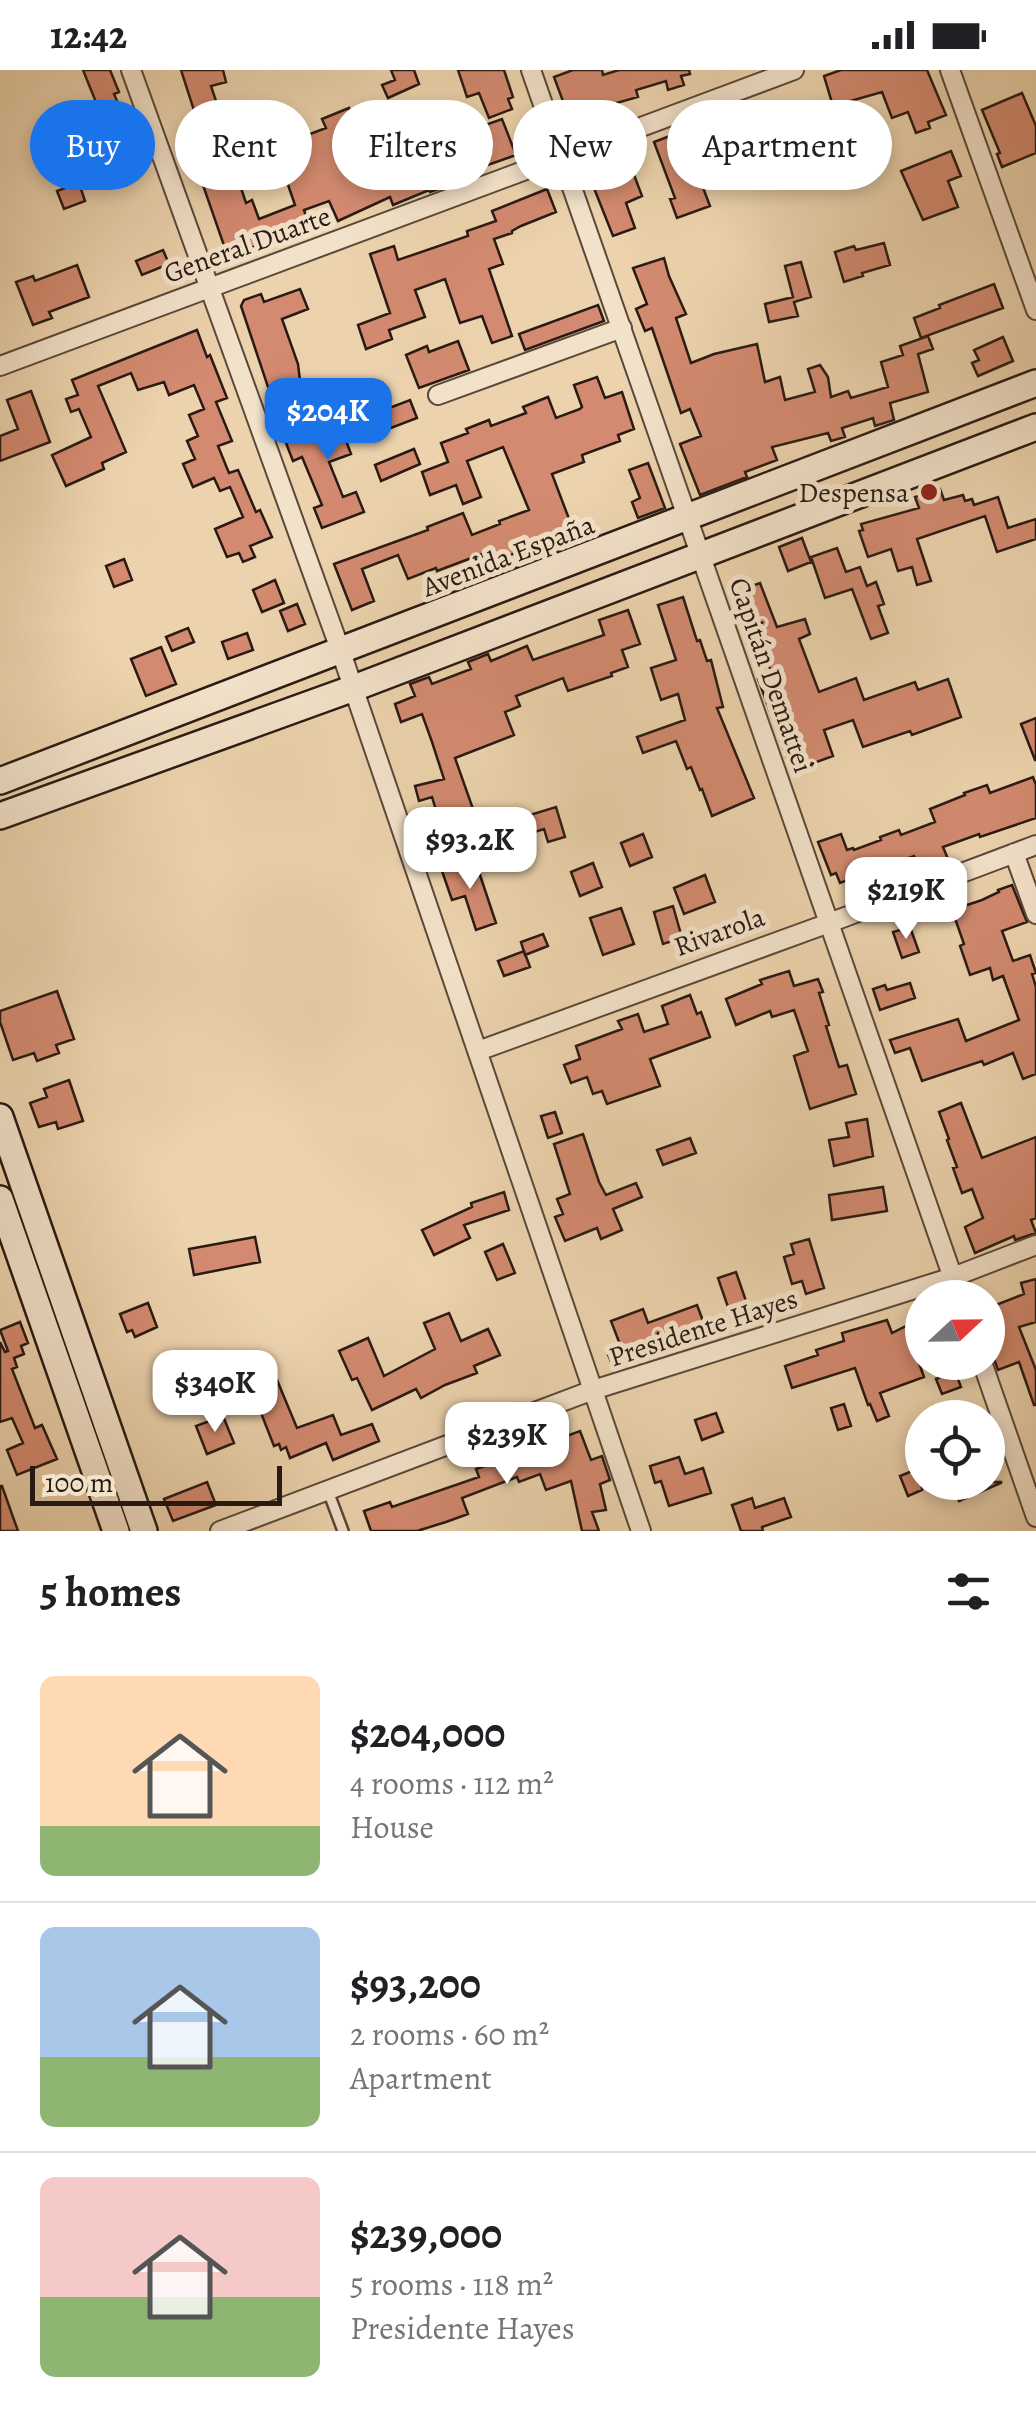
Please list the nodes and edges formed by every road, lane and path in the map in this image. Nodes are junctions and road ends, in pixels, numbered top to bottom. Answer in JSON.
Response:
{"nodes":[{"id":1,"x":131,"y":70,"type":"edge"},
{"id":2,"x":531,"y":70,"type":"edge"},
{"id":3,"x":794,"y":70,"type":"edge"},
{"id":4,"x":950,"y":70,"type":"edge"},
{"id":5,"x":542,"y":100,"type":"edge"},
{"id":6,"x":647,"y":124,"type":"edge"},
{"id":7,"x":513,"y":174,"type":"edge"},
{"id":8,"x":574,"y":190,"type":"edge"},
{"id":9,"x":211,"y":286,"type":"junction"},
{"id":10,"x":1036,"y":310,"type":"edge"},
{"id":11,"x":622,"y":328,"type":"junction"},
{"id":12,"x":0,"y":366,"type":"edge"},
{"id":13,"x":1036,"y":384,"type":"edge"},
{"id":14,"x":438,"y":395,"type":"dead end"},
{"id":15,"x":1036,"y":427,"type":"edge"},
{"id":16,"x":688,"y":518,"type":"junction"},
{"id":17,"x":701,"y":555,"type":"junction"},
{"id":18,"x":341,"y":652,"type":"junction"},
{"id":19,"x":354,"y":688,"type":"junction"},
{"id":20,"x":0,"y":781,"type":"edge"},
{"id":21,"x":0,"y":816,"type":"edge"},
{"id":22,"x":1036,"y":844,"type":"edge"},
{"id":23,"x":1014,"y":853,"type":"junction"},
{"id":24,"x":1036,"y":914,"type":"edge"},
{"id":25,"x":829,"y":923,"type":"junction"},
{"id":26,"x":478,"y":1051,"type":"junction"},
{"id":27,"x":0,"y":1116,"type":"edge"},
{"id":28,"x":31,"y":1206,"type":"junction"},
{"id":29,"x":2,"y":1211,"type":"edge"},
{"id":30,"x":1036,"y":1245,"type":"edge"},
{"id":31,"x":952,"y":1277,"type":"junction"},
{"id":32,"x":953,"y":1280,"type":"edge"},
{"id":33,"x":988,"y":1380,"type":"edge"},
{"id":34,"x":594,"y":1390,"type":"junction"},
{"id":35,"x":328,"y":1490,"type":"junction"},
{"id":36,"x":1036,"y":1517,"type":"edge"},
{"id":37,"x":116,"y":1531,"type":"edge"},
{"id":38,"x":144,"y":1531,"type":"edge"},
{"id":39,"x":220,"y":1531,"type":"edge"},
{"id":40,"x":343,"y":1531,"type":"edge"},
{"id":41,"x":641,"y":1531,"type":"edge"}],
"edges":[{"from":1,"to":9,"type":"street"},
{"from":2,"to":5,"type":"street","name":"Capitán Demattei"},
{"from":3,"to":6,"type":"street","name":"General Duarte"},
{"from":4,"to":10,"type":"street"},
{"from":7,"to":9,"type":"street","name":"General Duarte"},
{"from":8,"to":11,"type":"street","name":"Capitán Demattei"},
{"from":9,"to":12,"type":"street","name":"General Duarte"},
{"from":9,"to":18,"type":"street"},
{"from":11,"to":14,"type":"street"},
{"from":11,"to":16,"type":"street","name":"Capitán Demattei"},
{"from":13,"to":16,"type":"street","name":"Avenida España"},
{"from":15,"to":17,"type":"street"},
{"from":16,"to":17,"type":"street","name":"Capitán Demattei"},
{"from":16,"to":18,"type":"street","name":"Avenida España"},
{"from":17,"to":19,"type":"street"},
{"from":17,"to":25,"type":"street","name":"Capitán Demattei"},
{"from":18,"to":19,"type":"street"},
{"from":18,"to":20,"type":"street","name":"Avenida España"},
{"from":19,"to":21,"type":"street"},
{"from":19,"to":26,"type":"street"},
{"from":22,"to":23,"type":"street","name":"Rivarola"},
{"from":23,"to":24,"type":"street"},
{"from":23,"to":25,"type":"street","name":"Rivarola"},
{"from":25,"to":26,"type":"street","name":"Rivarola"},
{"from":25,"to":31,"type":"street","name":"Capitán Demattei"},
{"from":26,"to":34,"type":"street"},
{"from":27,"to":28,"type":"street"},
{"from":28,"to":29,"type":"street"},
{"from":28,"to":38,"type":"street"},
{"from":29,"to":37,"type":"street"},
{"from":30,"to":31,"type":"street","name":"Presidente Hayes"},
{"from":31,"to":32,"type":"street","name":"Capitán Demattei"},
{"from":31,"to":34,"type":"street","name":"Presidente Hayes"},
{"from":33,"to":36,"type":"street"},
{"from":34,"to":35,"type":"street","name":"Presidente Hayes"},
{"from":34,"to":41,"type":"street"},
{"from":35,"to":39,"type":"street","name":"Presidente Hayes"},
{"from":35,"to":40,"type":"lane"}]}
